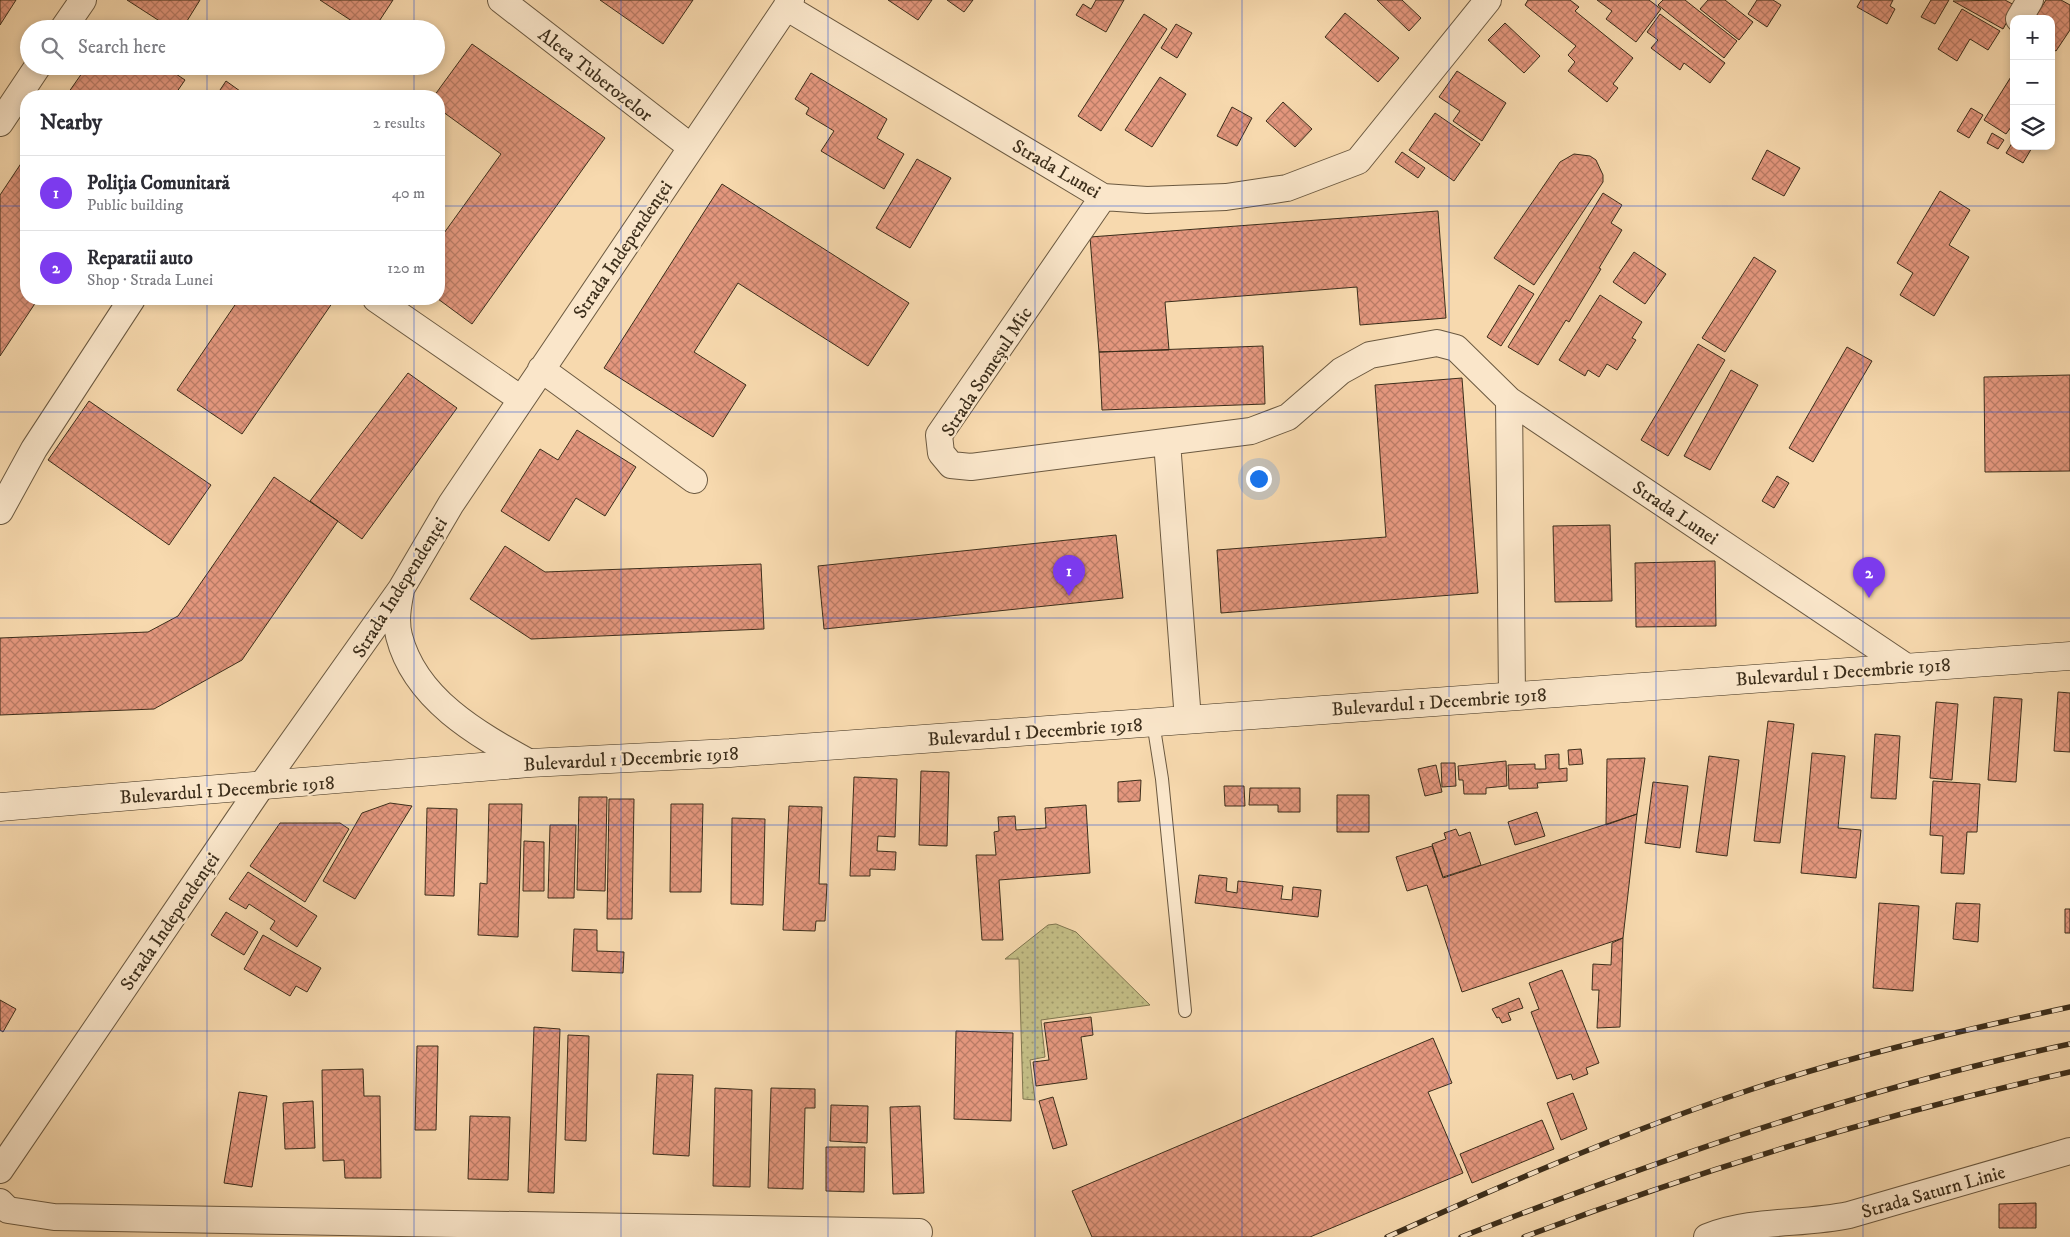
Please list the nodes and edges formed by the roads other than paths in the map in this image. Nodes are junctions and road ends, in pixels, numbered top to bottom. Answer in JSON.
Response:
{"nodes":[{"id":1,"x":83,"y":0,"type":"edge"},
{"id":2,"x":501,"y":0,"type":"edge"},
{"id":3,"x":1488,"y":0,"type":"edge"},
{"id":4,"x":2030,"y":0,"type":"edge"},
{"id":5,"x":789,"y":3,"type":"edge"},
{"id":6,"x":2022,"y":15,"type":"edge"},
{"id":7,"x":70,"y":20,"type":"edge"},
{"id":8,"x":32,"y":75,"type":"edge"},
{"id":9,"x":22,"y":90,"type":"edge"},
{"id":10,"x":20,"y":93,"type":"edge"},
{"id":11,"x":0,"y":123,"type":"edge"},
{"id":12,"x":691,"y":147,"type":"junction"},
{"id":13,"x":1103,"y":196,"type":"junction"},
{"id":14,"x":128,"y":305,"type":"edge"},
{"id":15,"x":385,"y":305,"type":"edge"},
{"id":16,"x":1456,"y":348,"type":"joint"},
{"id":17,"x":541,"y":369,"type":"junction"},
{"id":18,"x":521,"y":399,"type":"junction"},
{"id":19,"x":1510,"y":400,"type":"junction"},
{"id":20,"x":1167,"y":442,"type":"junction"},
{"id":21,"x":694,"y":480,"type":"dead end"},
{"id":22,"x":0,"y":511,"type":"edge"},
{"id":23,"x":401,"y":589,"type":"junction"},
{"id":24,"x":2070,"y":656,"type":"edge"},
{"id":25,"x":1905,"y":666,"type":"junction"},
{"id":26,"x":1512,"y":695,"type":"junction"},
{"id":27,"x":1188,"y":720,"type":"junction"},
{"id":28,"x":1153,"y":722,"type":"junction"},
{"id":29,"x":530,"y":763,"type":"junction"},
{"id":30,"x":262,"y":785,"type":"junction"},
{"id":31,"x":0,"y":807,"type":"edge"},
{"id":32,"x":1185,"y":1011,"type":"dead end"},
{"id":33,"x":2070,"y":1151,"type":"edge"},
{"id":34,"x":0,"y":1170,"type":"edge"},
{"id":35,"x":0,"y":1202,"type":"edge"},
{"id":36,"x":920,"y":1232,"type":"dead end"},
{"id":37,"x":1707,"y":1237,"type":"edge"}],
"edges":[{"from":1,"to":7,"type":"street"},
{"from":2,"to":12,"type":"street","name":"Aleea Tuberozelor"},
{"from":3,"to":13,"type":"street","name":"Strada Lunei"},
{"from":4,"to":6,"type":"street"},
{"from":5,"to":12,"type":"street","name":"Strada Independenței"},
{"from":5,"to":13,"type":"street","name":"Strada Lunei"},
{"from":8,"to":9,"type":"street"},
{"from":10,"to":11,"type":"street"},
{"from":12,"to":17,"type":"street","name":"Strada Independenței"},
{"from":13,"to":20,"type":"street","name":"Strada Someșul Mic"},
{"from":14,"to":22,"type":"street"},
{"from":15,"to":18,"type":"street"},
{"from":16,"to":19,"type":"street","name":"Strada Lunei"},
{"from":16,"to":20,"type":"street","name":"Strada Someșul Mic"},
{"from":17,"to":18,"type":"street","name":"Strada Independenței"},
{"from":17,"to":21,"type":"street"},
{"from":18,"to":23,"type":"street","name":"Strada Independenței"},
{"from":19,"to":25,"type":"street","name":"Strada Lunei"},
{"from":19,"to":26,"type":"street"},
{"from":20,"to":27,"type":"street"},
{"from":23,"to":29,"type":"street"},
{"from":23,"to":30,"type":"street","name":"Strada Independenței"},
{"from":24,"to":25,"type":"main road","name":"Bulevardul 1 Decembrie 1918"},
{"from":25,"to":26,"type":"main road","name":"Bulevardul 1 Decembrie 1918"},
{"from":26,"to":27,"type":"main road","name":"Bulevardul 1 Decembrie 1918"},
{"from":27,"to":28,"type":"main road","name":"Bulevardul 1 Decembrie 1918"},
{"from":28,"to":29,"type":"main road","name":"Bulevardul 1 Decembrie 1918"},
{"from":28,"to":32,"type":"lane"},
{"from":29,"to":30,"type":"main road","name":"Bulevardul 1 Decembrie 1918"},
{"from":30,"to":31,"type":"main road","name":"Bulevardul 1 Decembrie 1918"},
{"from":30,"to":34,"type":"street","name":"Strada Independenței"},
{"from":33,"to":37,"type":"street","name":"Strada Saturn Linie"},
{"from":35,"to":36,"type":"street"}]}
